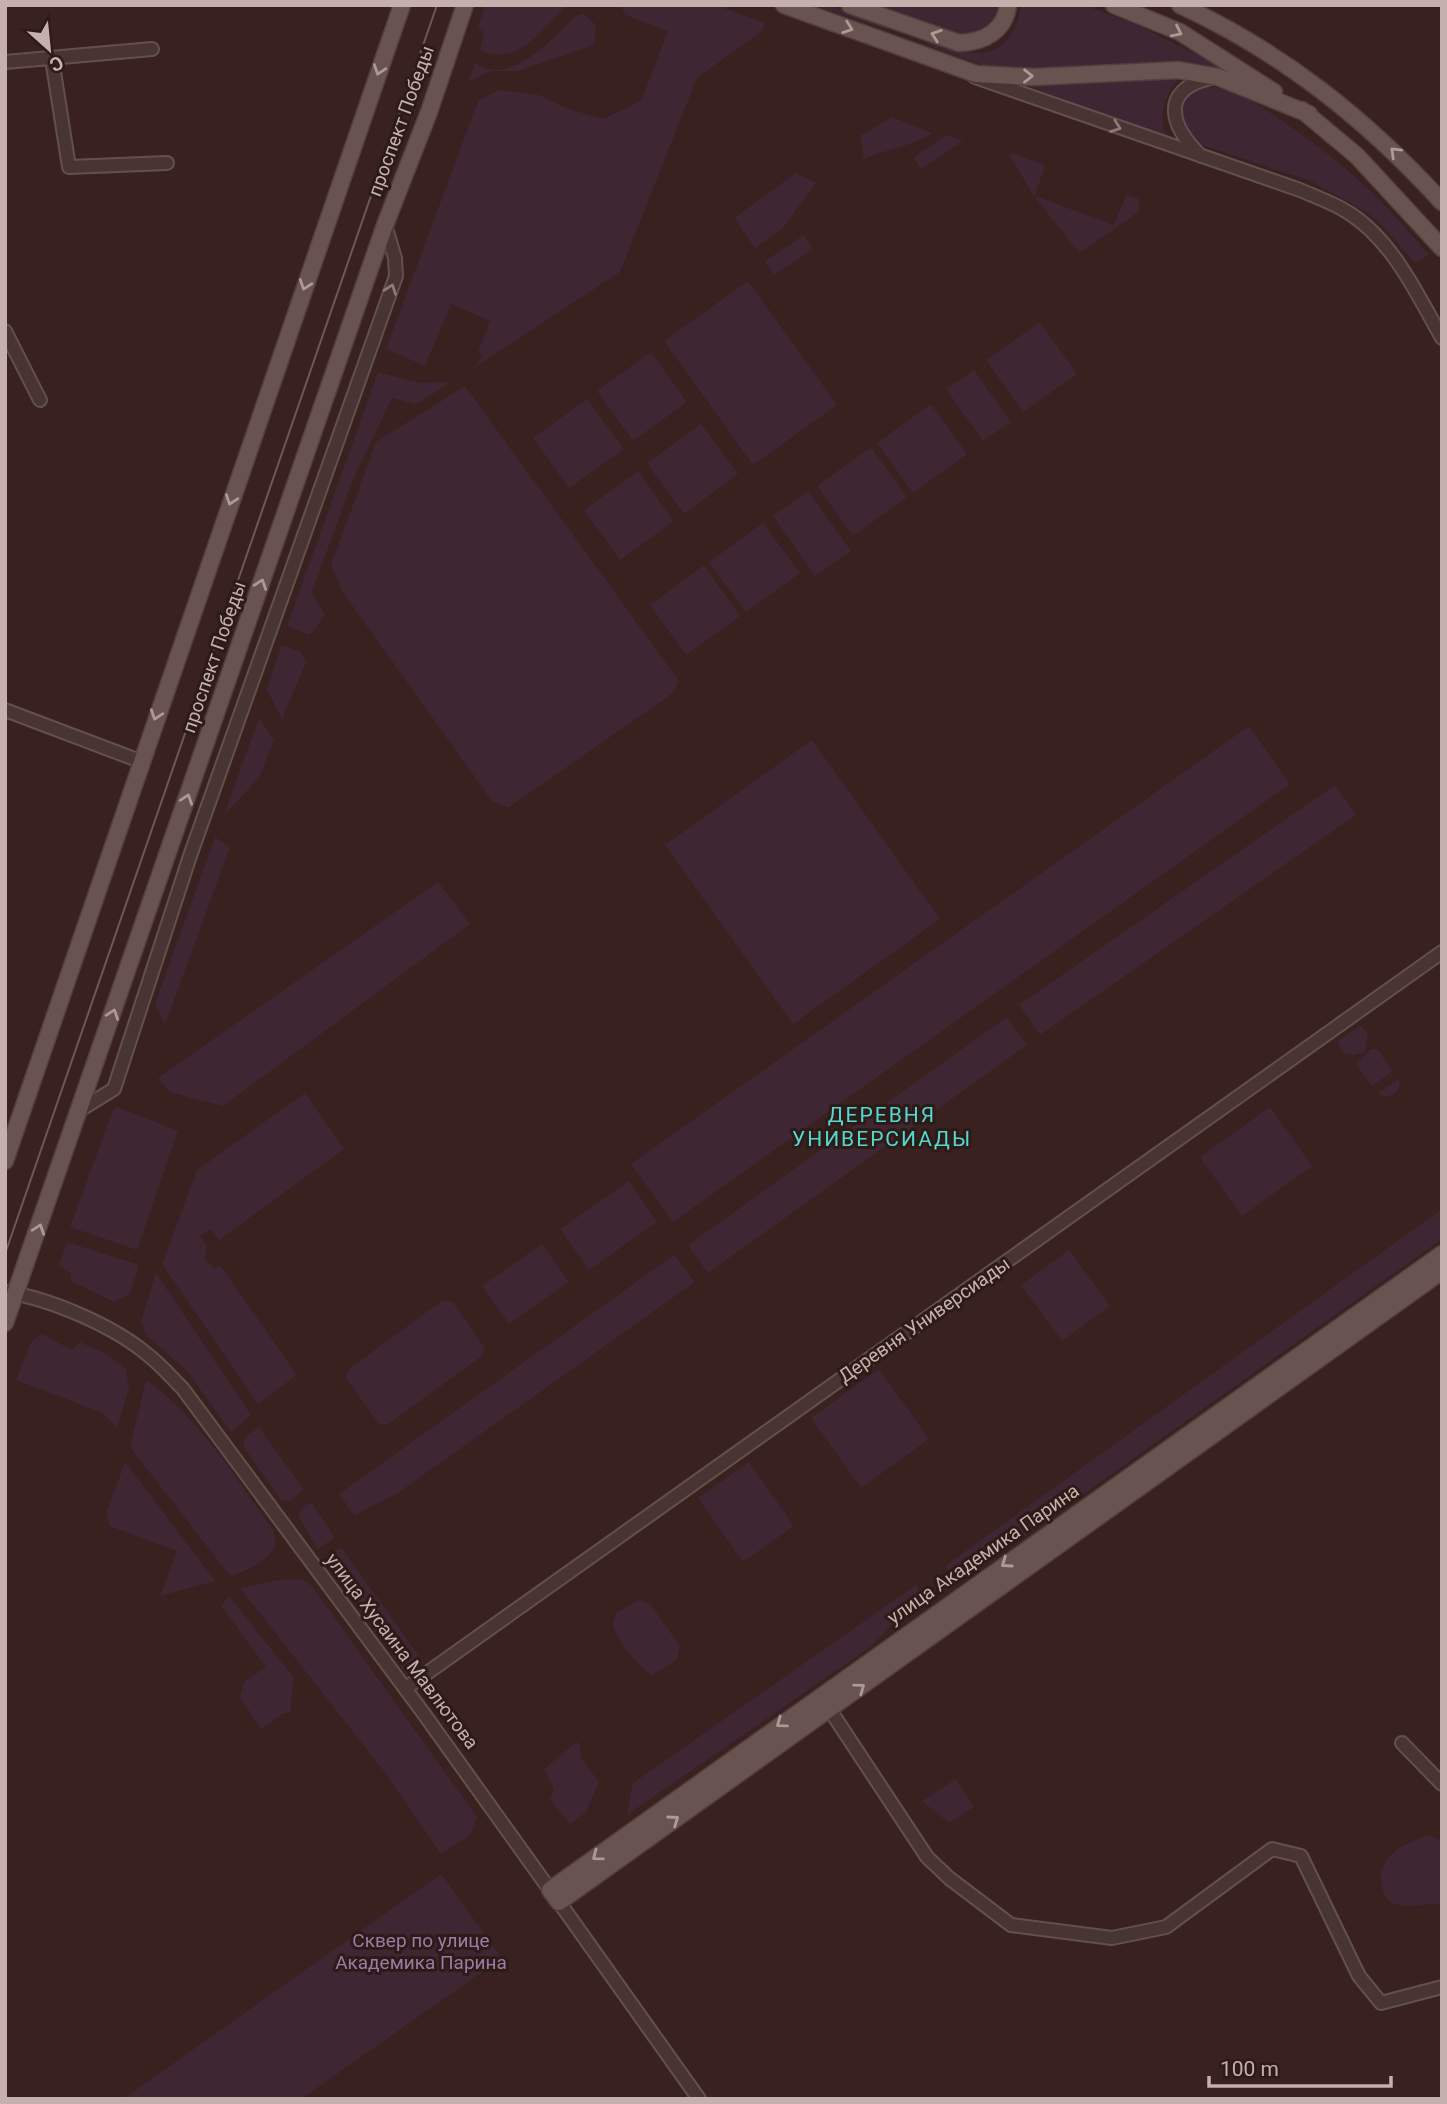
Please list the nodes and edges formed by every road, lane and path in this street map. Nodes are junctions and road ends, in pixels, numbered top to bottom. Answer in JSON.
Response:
{"nodes":[{"id":1,"x":402,"y":5,"type":"edge"},
{"id":2,"x":465,"y":5,"type":"edge"},
{"id":3,"x":784,"y":5,"type":"edge"},
{"id":4,"x":850,"y":5,"type":"edge"},
{"id":5,"x":1008,"y":5,"type":"edge"},
{"id":6,"x":1114,"y":5,"type":"edge"},
{"id":7,"x":1180,"y":5,"type":"edge"},
{"id":8,"x":152,"y":49,"type":"dead end"},
{"id":9,"x":52,"y":59,"type":"junction"},
{"id":10,"x":5,"y":62,"type":"edge"},
{"id":11,"x":960,"y":70,"type":"junction"},
{"id":12,"x":1218,"y":77,"type":"junction"},
{"id":13,"x":1309,"y":114,"type":"junction"},
{"id":14,"x":1204,"y":159,"type":"junction"},
{"id":15,"x":167,"y":163,"type":"dead end"},
{"id":16,"x":1442,"y":202,"type":"edge"},
{"id":17,"x":385,"y":225,"type":"junction"},
{"id":18,"x":1442,"y":248,"type":"edge"},
{"id":19,"x":5,"y":331,"type":"edge"},
{"id":20,"x":1442,"y":338,"type":"edge"},
{"id":21,"x":40,"y":400,"type":"dead end"},
{"id":22,"x":5,"y":710,"type":"edge"},
{"id":23,"x":140,"y":761,"type":"junction"},
{"id":24,"x":1442,"y":951,"type":"edge"},
{"id":25,"x":80,"y":1110,"type":"junction"},
{"id":26,"x":5,"y":1161,"type":"edge"},
{"id":27,"x":1442,"y":1254,"type":"edge"},
{"id":28,"x":1442,"y":1271,"type":"edge"},
{"id":29,"x":9,"y":1290,"type":"edge"},
{"id":30,"x":5,"y":1323,"type":"edge"},
{"id":31,"x":1032,"y":1553,"type":"junction"},
{"id":32,"x":405,"y":1688,"type":"junction"},
{"id":33,"x":820,"y":1695,"type":"junction"},
{"id":34,"x":830,"y":1710,"type":"junction"},
{"id":35,"x":1402,"y":1743,"type":"dead end"},
{"id":36,"x":1442,"y":1784,"type":"edge"},
{"id":37,"x":554,"y":1896,"type":"junction"},
{"id":38,"x":1442,"y":1987,"type":"edge"},
{"id":39,"x":699,"y":2099,"type":"edge"}],
"edges":[{"from":1,"to":23,"type":"main road","name":"проспект Победы","one_way":true},
{"from":2,"to":17,"type":"main road","name":"проспект Победы"},
{"from":3,"to":11,"type":"main road","one_way":true},
{"from":5,"to":4,"type":"main road","one_way":true},
{"from":6,"to":13,"type":"main road","one_way":true},
{"from":16,"to":7,"type":"main road","one_way":true},
{"from":8,"to":9,"type":"street"},
{"from":9,"to":10,"type":"street"},
{"from":9,"to":15,"type":"street"},
{"from":11,"to":12,"type":"main road","one_way":true},
{"from":11,"to":14,"type":"street","one_way":true},
{"from":12,"to":13,"type":"main road"},
{"from":12,"to":14,"type":"street"},
{"from":13,"to":18,"type":"main road"},
{"from":14,"to":20,"type":"street"},
{"from":25,"to":17,"type":"main road","name":"проспект Победы","one_way":true},
{"from":25,"to":17,"type":"street","one_way":true},
{"from":19,"to":21,"type":"street"},
{"from":22,"to":23,"type":"street"},
{"from":23,"to":26,"type":"main road","name":"проспект Победы"},
{"from":24,"to":32,"type":"street","name":"Деревня Универсиады"},
{"from":29,"to":25,"type":"main road","name":"проспект Победы","one_way":true},
{"from":27,"to":31,"type":"main road","name":"улица Академика Парина"},
{"from":28,"to":31,"type":"main road","name":"улица Академика Парина"},
{"from":29,"to":30,"type":"main road","name":"проспект Победы"},
{"from":29,"to":32,"type":"street","name":"улица Хусаина Мавлютова"},
{"from":31,"to":33,"type":"main road","name":"улица Академика Парина","one_way":true},
{"from":34,"to":31,"type":"main road","name":"улица Академика Парина","one_way":true},
{"from":32,"to":37,"type":"street","name":"улица Хусаина Мавлютова"},
{"from":33,"to":34,"type":"main road"},
{"from":33,"to":37,"type":"main road","name":"улица Академика Парина","one_way":true},
{"from":37,"to":34,"type":"main road","name":"улица Академика Парина","one_way":true},
{"from":34,"to":38,"type":"street"},
{"from":35,"to":36,"type":"street"},
{"from":37,"to":39,"type":"street","name":"улица Хусаина Мавлютова"}]}
